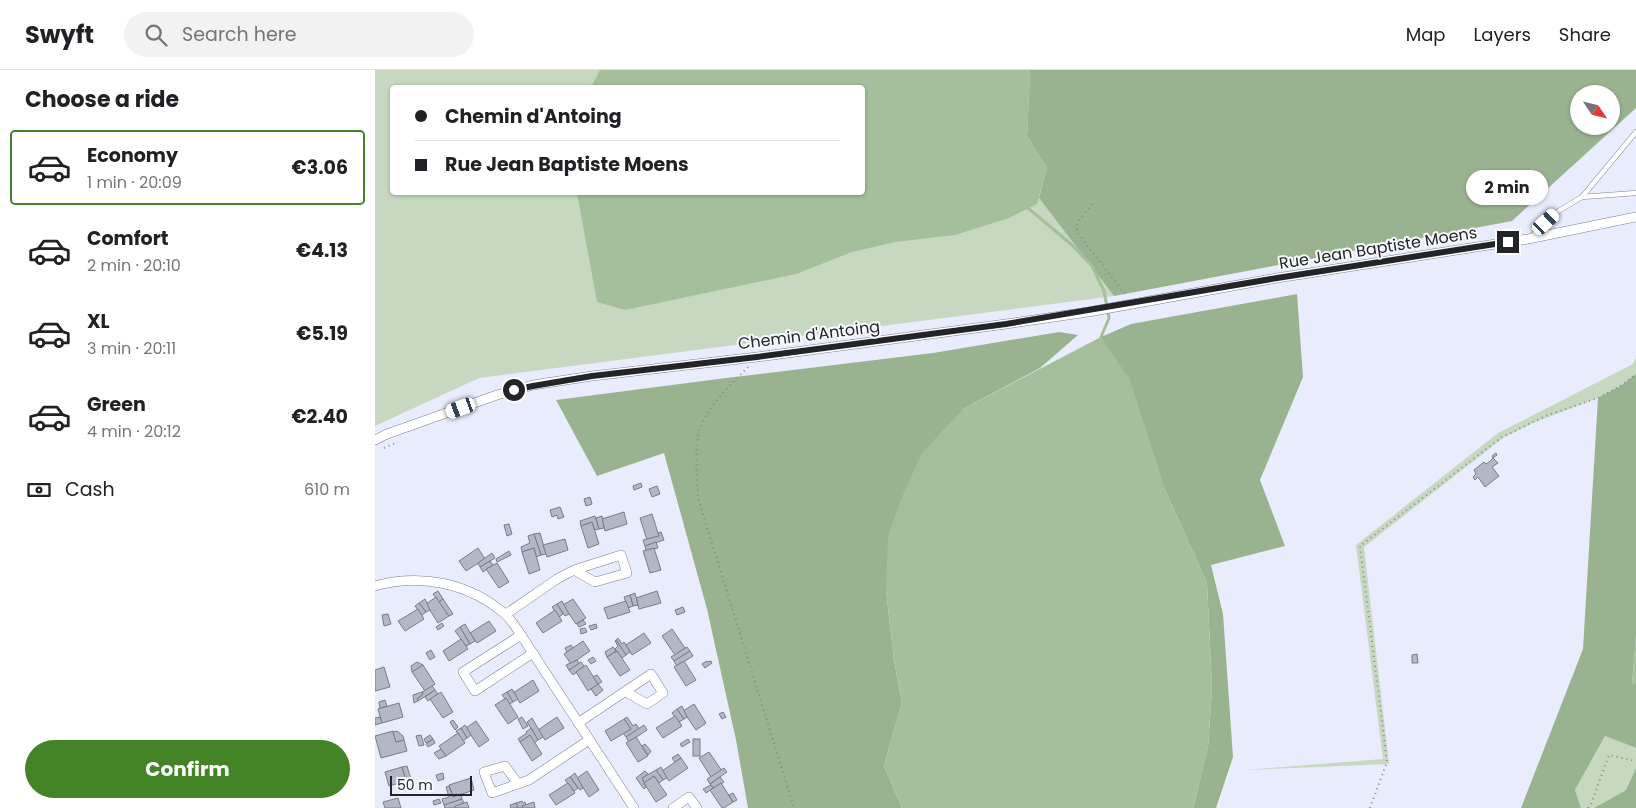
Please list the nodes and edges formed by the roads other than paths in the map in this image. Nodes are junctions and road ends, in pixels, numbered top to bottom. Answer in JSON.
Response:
{"nodes":[{"id":1,"x":1636,"y":132,"type":"edge"},
{"id":2,"x":1636,"y":192,"type":"edge"},
{"id":3,"x":1582,"y":198,"type":"junction"},
{"id":4,"x":1636,"y":217,"type":"edge"},
{"id":5,"x":1528,"y":239,"type":"junction"},
{"id":6,"x":1126,"y":302,"type":"joint"},
{"id":7,"x":375,"y":440,"type":"edge"},
{"id":8,"x":574,"y":570,"type":"junction"},
{"id":9,"x":375,"y":586,"type":"edge"},
{"id":10,"x":506,"y":614,"type":"junction"},
{"id":11,"x":521,"y":635,"type":"junction"},
{"id":12,"x":533,"y":653,"type":"junction"},
{"id":13,"x":626,"y":692,"type":"dead end"},
{"id":14,"x":578,"y":723,"type":"junction"},
{"id":15,"x":589,"y":740,"type":"junction"},
{"id":16,"x":518,"y":784,"type":"dead end"},
{"id":17,"x":634,"y":808,"type":"edge"},
{"id":18,"x":673,"y":808,"type":"edge"},
{"id":19,"x":697,"y":808,"type":"edge"}],
"edges":[{"from":1,"to":3,"type":"lane"},
{"from":2,"to":3,"type":"lane"},
{"from":3,"to":5,"type":"lane"},
{"from":4,"to":5,"type":"street","name":"Rue Jean Baptiste Moens"},
{"from":5,"to":6,"type":"street","name":"Rue Jean Baptiste Moens"},
{"from":6,"to":7,"type":"street","name":"Chemin d'Antoing"},
{"from":8,"to":8,"type":"street"},
{"from":8,"to":10,"type":"street"},
{"from":9,"to":10,"type":"street"},
{"from":10,"to":11,"type":"street"},
{"from":11,"to":12,"type":"street"},
{"from":11,"to":12,"type":"street"},
{"from":12,"to":14,"type":"street"},
{"from":13,"to":14,"type":"street"},
{"from":14,"to":15,"type":"street"},
{"from":15,"to":16,"type":"street"},
{"from":15,"to":17,"type":"street"},
{"from":18,"to":19,"type":"street"}]}
